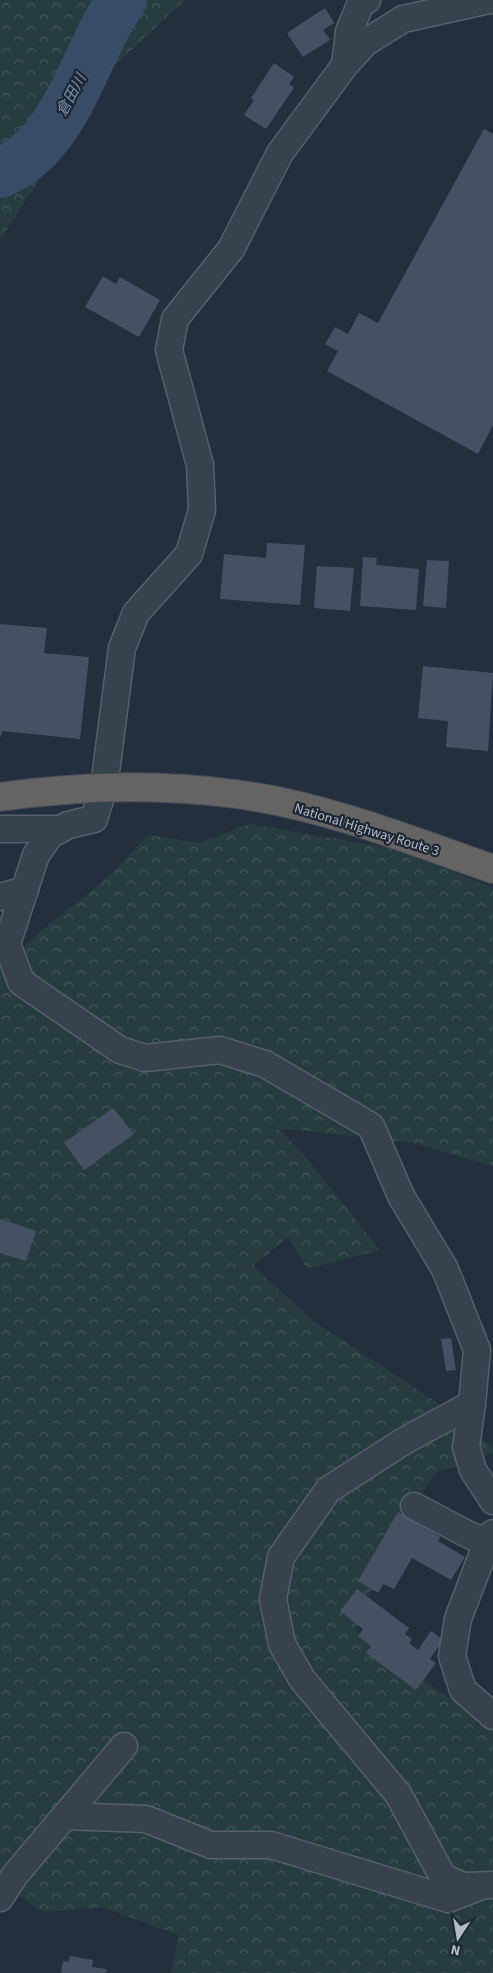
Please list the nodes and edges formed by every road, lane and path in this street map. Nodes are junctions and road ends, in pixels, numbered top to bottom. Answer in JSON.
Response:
{"nodes":[{"id":1,"x":366,"y":0,"type":"edge"},
{"id":2,"x":489,"y":0,"type":"edge"},
{"id":3,"x":345,"y":66,"type":"junction"},
{"id":4,"x":104,"y":787,"type":"junction"},
{"id":5,"x":0,"y":797,"type":"edge"},
{"id":6,"x":0,"y":829,"type":"edge"},
{"id":7,"x":61,"y":829,"type":"junction"},
{"id":8,"x":493,"y":869,"type":"edge"},
{"id":9,"x":25,"y":890,"type":"junction"},
{"id":10,"x":0,"y":897,"type":"edge"},
{"id":11,"x":4,"y":944,"type":"edge"},
{"id":12,"x":472,"y":1404,"type":"junction"},
{"id":13,"x":493,"y":1501,"type":"edge"},
{"id":14,"x":414,"y":1506,"type":"dead end"},
{"id":15,"x":490,"y":1536,"type":"edge"},
{"id":16,"x":493,"y":1716,"type":"edge"},
{"id":17,"x":124,"y":1746,"type":"dead end"},
{"id":18,"x":65,"y":1816,"type":"junction"},
{"id":19,"x":491,"y":1884,"type":"edge"},
{"id":20,"x":0,"y":1898,"type":"edge"}],
"edges":[{"from":1,"to":3,"type":"street"},
{"from":2,"to":3,"type":"street"},
{"from":3,"to":4,"type":"street"},
{"from":4,"to":5,"type":"highway","name":"National Highway Route 3"},
{"from":4,"to":7,"type":"street"},
{"from":4,"to":8,"type":"highway","name":"National Highway Route 3"},
{"from":6,"to":7,"type":"street"},
{"from":7,"to":9,"type":"street"},
{"from":9,"to":10,"type":"street"},
{"from":9,"to":11,"type":"street"},
{"from":11,"to":12,"type":"street"},
{"from":12,"to":13,"type":"street"},
{"from":12,"to":19,"type":"street"},
{"from":14,"to":15,"type":"street"},
{"from":15,"to":16,"type":"street"},
{"from":17,"to":18,"type":"street"},
{"from":18,"to":19,"type":"street"},
{"from":18,"to":20,"type":"street"}]}
